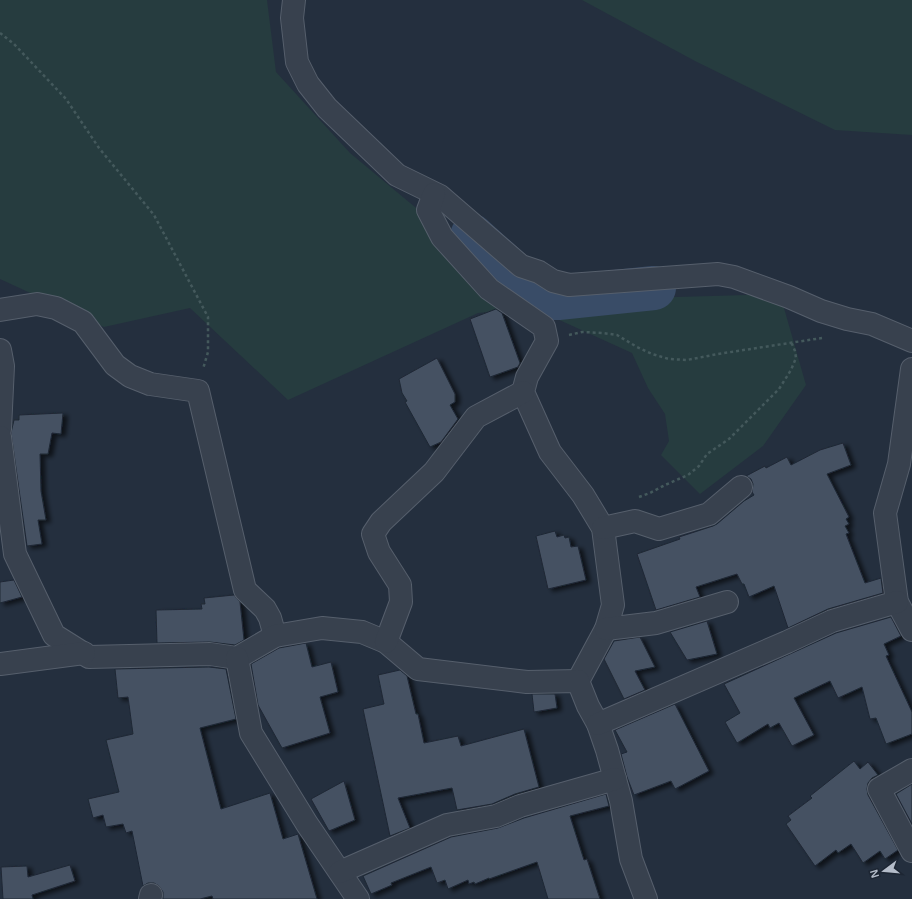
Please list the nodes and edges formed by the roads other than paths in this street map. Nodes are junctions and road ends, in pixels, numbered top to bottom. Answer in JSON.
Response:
{"nodes":[{"id":1,"x":294,"y":0,"type":"edge"},
{"id":2,"x":434,"y":194,"type":"junction"},
{"id":3,"x":0,"y":310,"type":"edge"},
{"id":4,"x":908,"y":339,"type":"edge"},
{"id":5,"x":0,"y":350,"type":"edge"},
{"id":6,"x":912,"y":362,"type":"edge"},
{"id":7,"x":912,"y":369,"type":"edge"},
{"id":8,"x":523,"y":392,"type":"junction"},
{"id":9,"x":0,"y":429,"type":"edge"},
{"id":10,"x":0,"y":437,"type":"edge"},
{"id":11,"x":741,"y":487,"type":"dead end"},
{"id":12,"x":603,"y":528,"type":"junction"},
{"id":13,"x":727,"y":602,"type":"dead end"},
{"id":14,"x":896,"y":602,"type":"junction"},
{"id":15,"x":912,"y":628,"type":"edge"},
{"id":16,"x":606,"y":630,"type":"junction"},
{"id":17,"x":275,"y":636,"type":"junction"},
{"id":18,"x":386,"y":642,"type":"junction"},
{"id":19,"x":84,"y":653,"type":"junction"},
{"id":20,"x":237,"y":658,"type":"junction"},
{"id":21,"x":0,"y":664,"type":"edge"},
{"id":22,"x":578,"y":681,"type":"junction"},
{"id":23,"x":598,"y":724,"type":"junction"},
{"id":24,"x":912,"y":770,"type":"edge"},
{"id":25,"x":615,"y":779,"type":"junction"},
{"id":26,"x":912,"y":851,"type":"edge"},
{"id":27,"x":340,"y":872,"type":"junction"},
{"id":28,"x":358,"y":899,"type":"edge"},
{"id":29,"x":646,"y":899,"type":"edge"}],
"edges":[{"from":1,"to":2,"type":"street"},
{"from":2,"to":4,"type":"street"},
{"from":2,"to":8,"type":"street"},
{"from":3,"to":17,"type":"street"},
{"from":4,"to":6,"type":"street"},
{"from":5,"to":9,"type":"street"},
{"from":7,"to":14,"type":"street"},
{"from":8,"to":12,"type":"street"},
{"from":8,"to":18,"type":"street"},
{"from":10,"to":19,"type":"street"},
{"from":11,"to":12,"type":"street"},
{"from":12,"to":16,"type":"street"},
{"from":13,"to":16,"type":"street"},
{"from":14,"to":15,"type":"street"},
{"from":14,"to":23,"type":"street"},
{"from":16,"to":22,"type":"street"},
{"from":17,"to":18,"type":"street"},
{"from":17,"to":20,"type":"street"},
{"from":18,"to":22,"type":"street"},
{"from":19,"to":20,"type":"street"},
{"from":19,"to":21,"type":"street"},
{"from":20,"to":27,"type":"street"},
{"from":22,"to":23,"type":"street"},
{"from":23,"to":25,"type":"street"},
{"from":24,"to":26,"type":"street"},
{"from":25,"to":27,"type":"street"},
{"from":25,"to":29,"type":"street"},
{"from":27,"to":28,"type":"street"}]}
